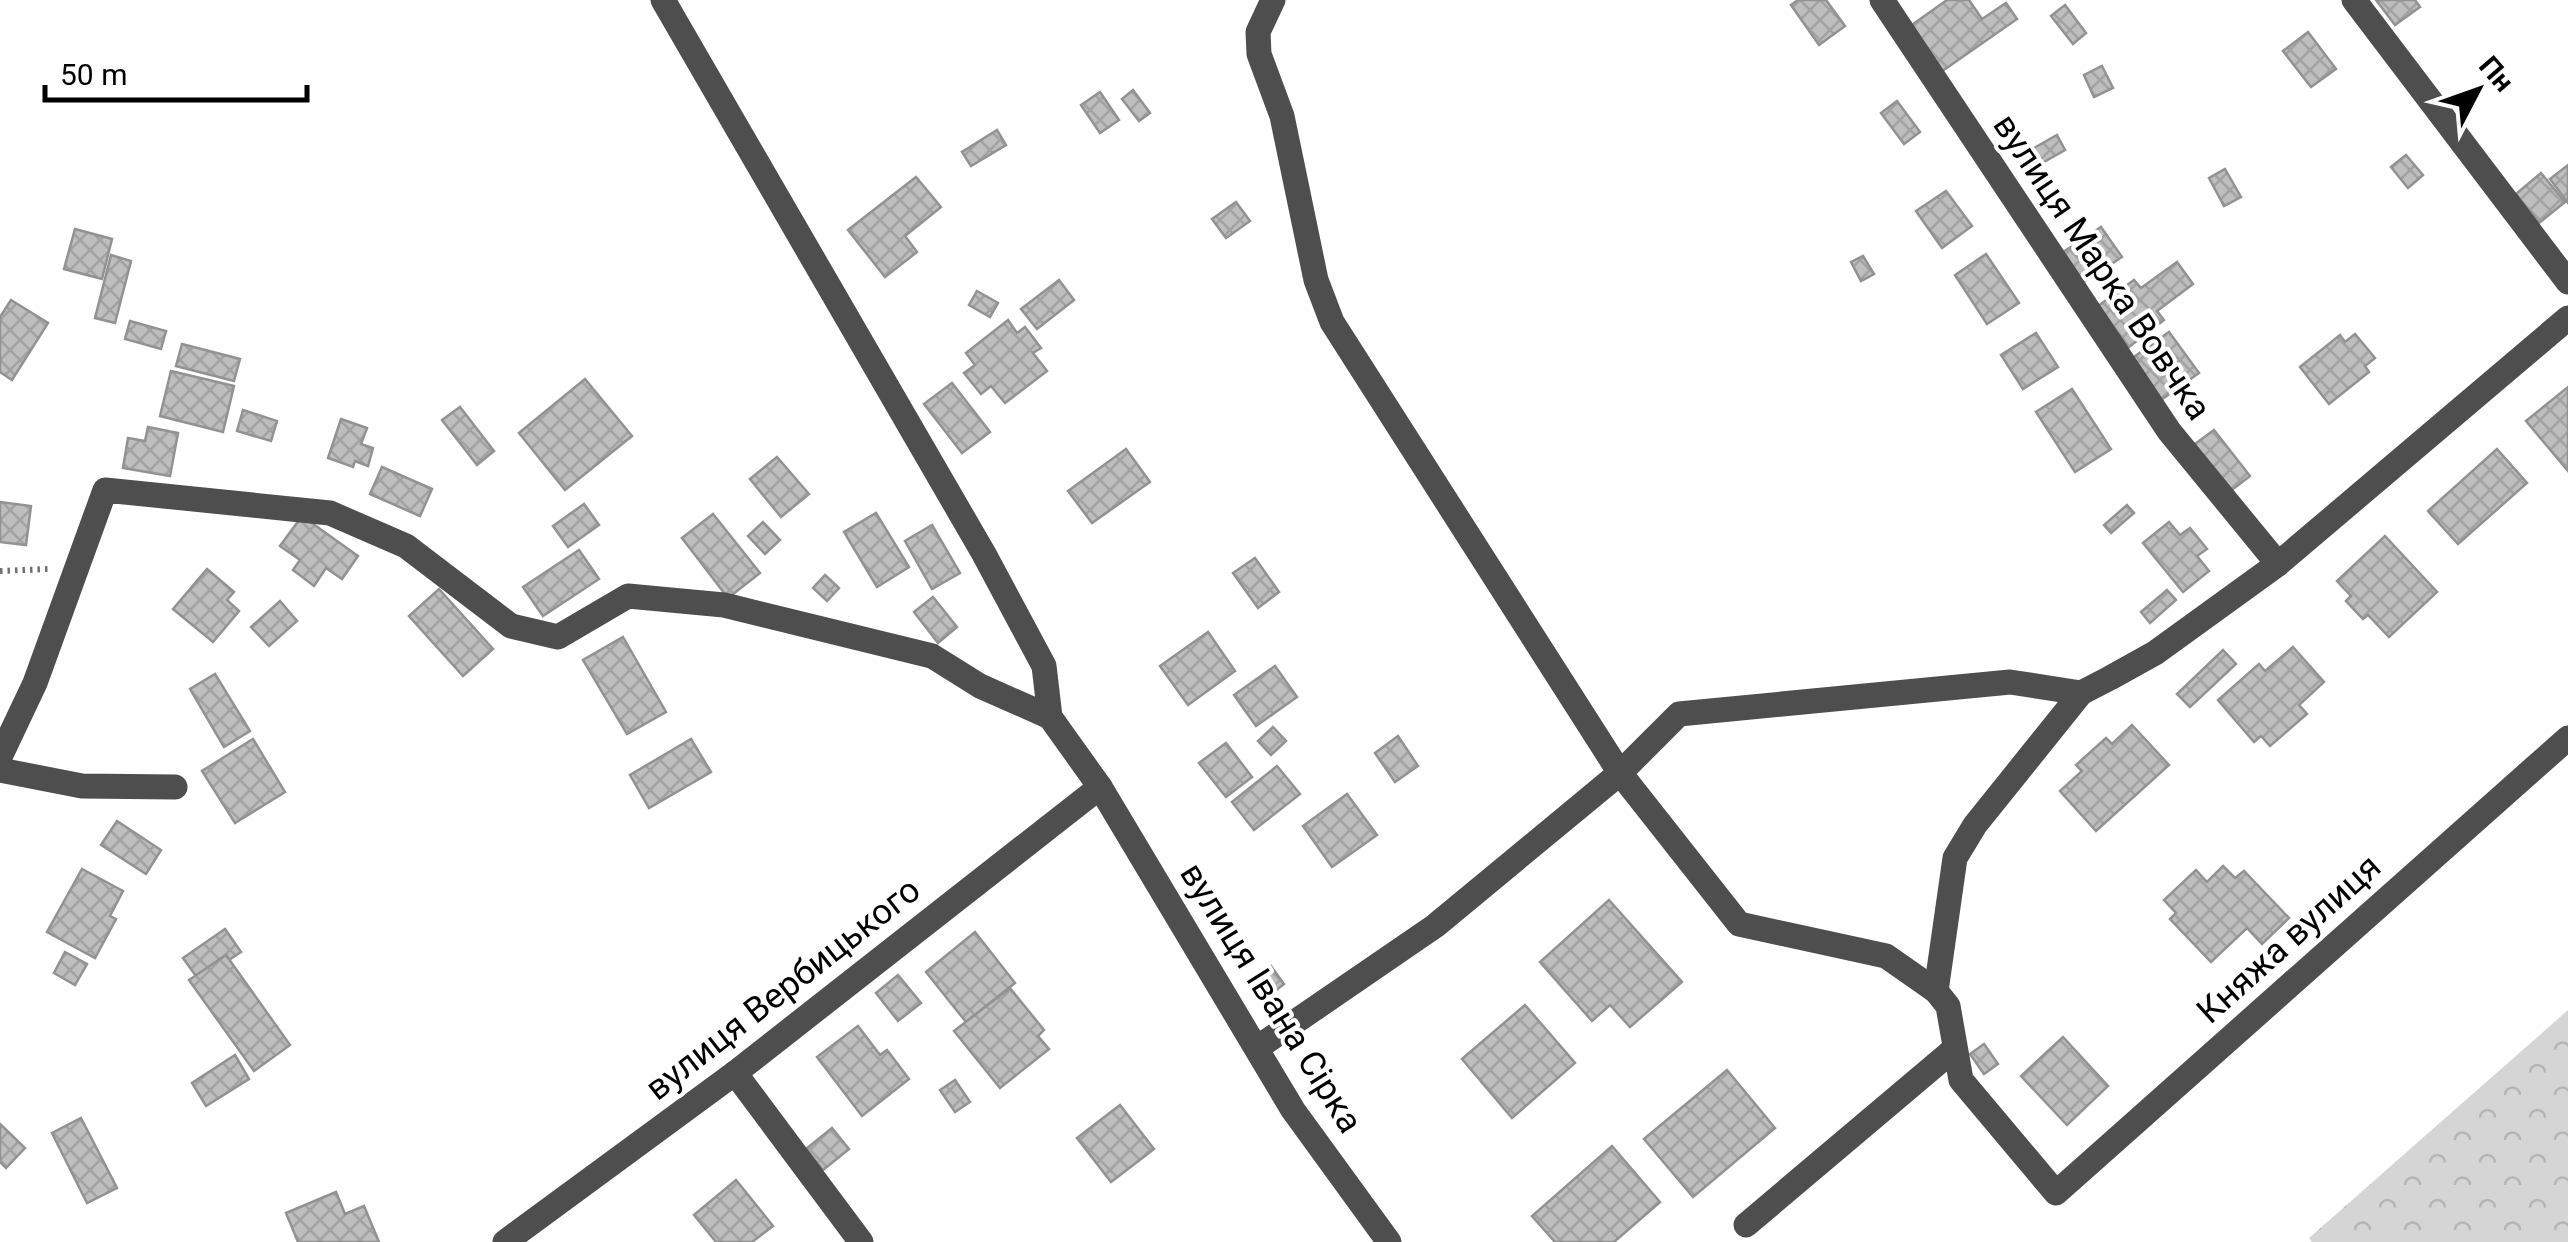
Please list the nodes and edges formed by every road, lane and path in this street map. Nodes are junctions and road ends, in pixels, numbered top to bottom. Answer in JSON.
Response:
{"nodes":[{"id":1,"x":662,"y":0,"type":"edge"},
{"id":2,"x":1272,"y":0,"type":"edge"},
{"id":3,"x":1882,"y":0,"type":"edge"},
{"id":4,"x":2354,"y":0,"type":"edge"},
{"id":5,"x":2568,"y":282,"type":"edge"},
{"id":6,"x":2568,"y":318,"type":"edge"},
{"id":7,"x":2278,"y":564,"type":"junction"},
{"id":8,"x":74,"y":568,"type":"junction"},
{"id":9,"x":0,"y":571,"type":"edge"},
{"id":10,"x":2081,"y":693,"type":"junction"},
{"id":11,"x":1050,"y":717,"type":"junction"},
{"id":12,"x":2568,"y":738,"type":"edge"},
{"id":13,"x":0,"y":757,"type":"edge"},
{"id":14,"x":0,"y":770,"type":"edge"},
{"id":15,"x":1620,"y":773,"type":"junction"},
{"id":16,"x":1100,"y":786,"type":"junction"},
{"id":17,"x":174,"y":787,"type":"dead end"},
{"id":18,"x":1936,"y":991,"type":"junction"},
{"id":19,"x":1257,"y":1048,"type":"junction"},
{"id":20,"x":1952,"y":1050,"type":"junction"},
{"id":21,"x":735,"y":1074,"type":"junction"},
{"id":22,"x":1746,"y":1225,"type":"dead end"},
{"id":23,"x":505,"y":1242,"type":"edge"},
{"id":24,"x":860,"y":1242,"type":"edge"},
{"id":25,"x":1389,"y":1242,"type":"edge"}],
"edges":[{"from":1,"to":11,"type":"street"},
{"from":2,"to":15,"type":"street"},
{"from":3,"to":7,"type":"street","name":"вулиця Марка Вовчка"},
{"from":4,"to":5,"type":"street"},
{"from":6,"to":7,"type":"street"},
{"from":7,"to":10,"type":"street"},
{"from":8,"to":9,"type":"path"},
{"from":8,"to":11,"type":"street"},
{"from":8,"to":13,"type":"street"},
{"from":10,"to":15,"type":"street"},
{"from":10,"to":18,"type":"street"},
{"from":11,"to":16,"type":"street","name":"вулиця Івана Сірка"},
{"from":12,"to":20,"type":"street","name":"Княжа вулиця"},
{"from":14,"to":17,"type":"street"},
{"from":15,"to":18,"type":"street"},
{"from":15,"to":19,"type":"street"},
{"from":16,"to":19,"type":"street","name":"вулиця Івана Сірка"},
{"from":16,"to":21,"type":"street","name":"вулиця Вербицького"},
{"from":18,"to":20,"type":"street"},
{"from":19,"to":25,"type":"street","name":"вулиця Івана Сірка"},
{"from":20,"to":22,"type":"street"},
{"from":21,"to":23,"type":"street","name":"вулиця Вербицького"},
{"from":21,"to":24,"type":"street"}]}
